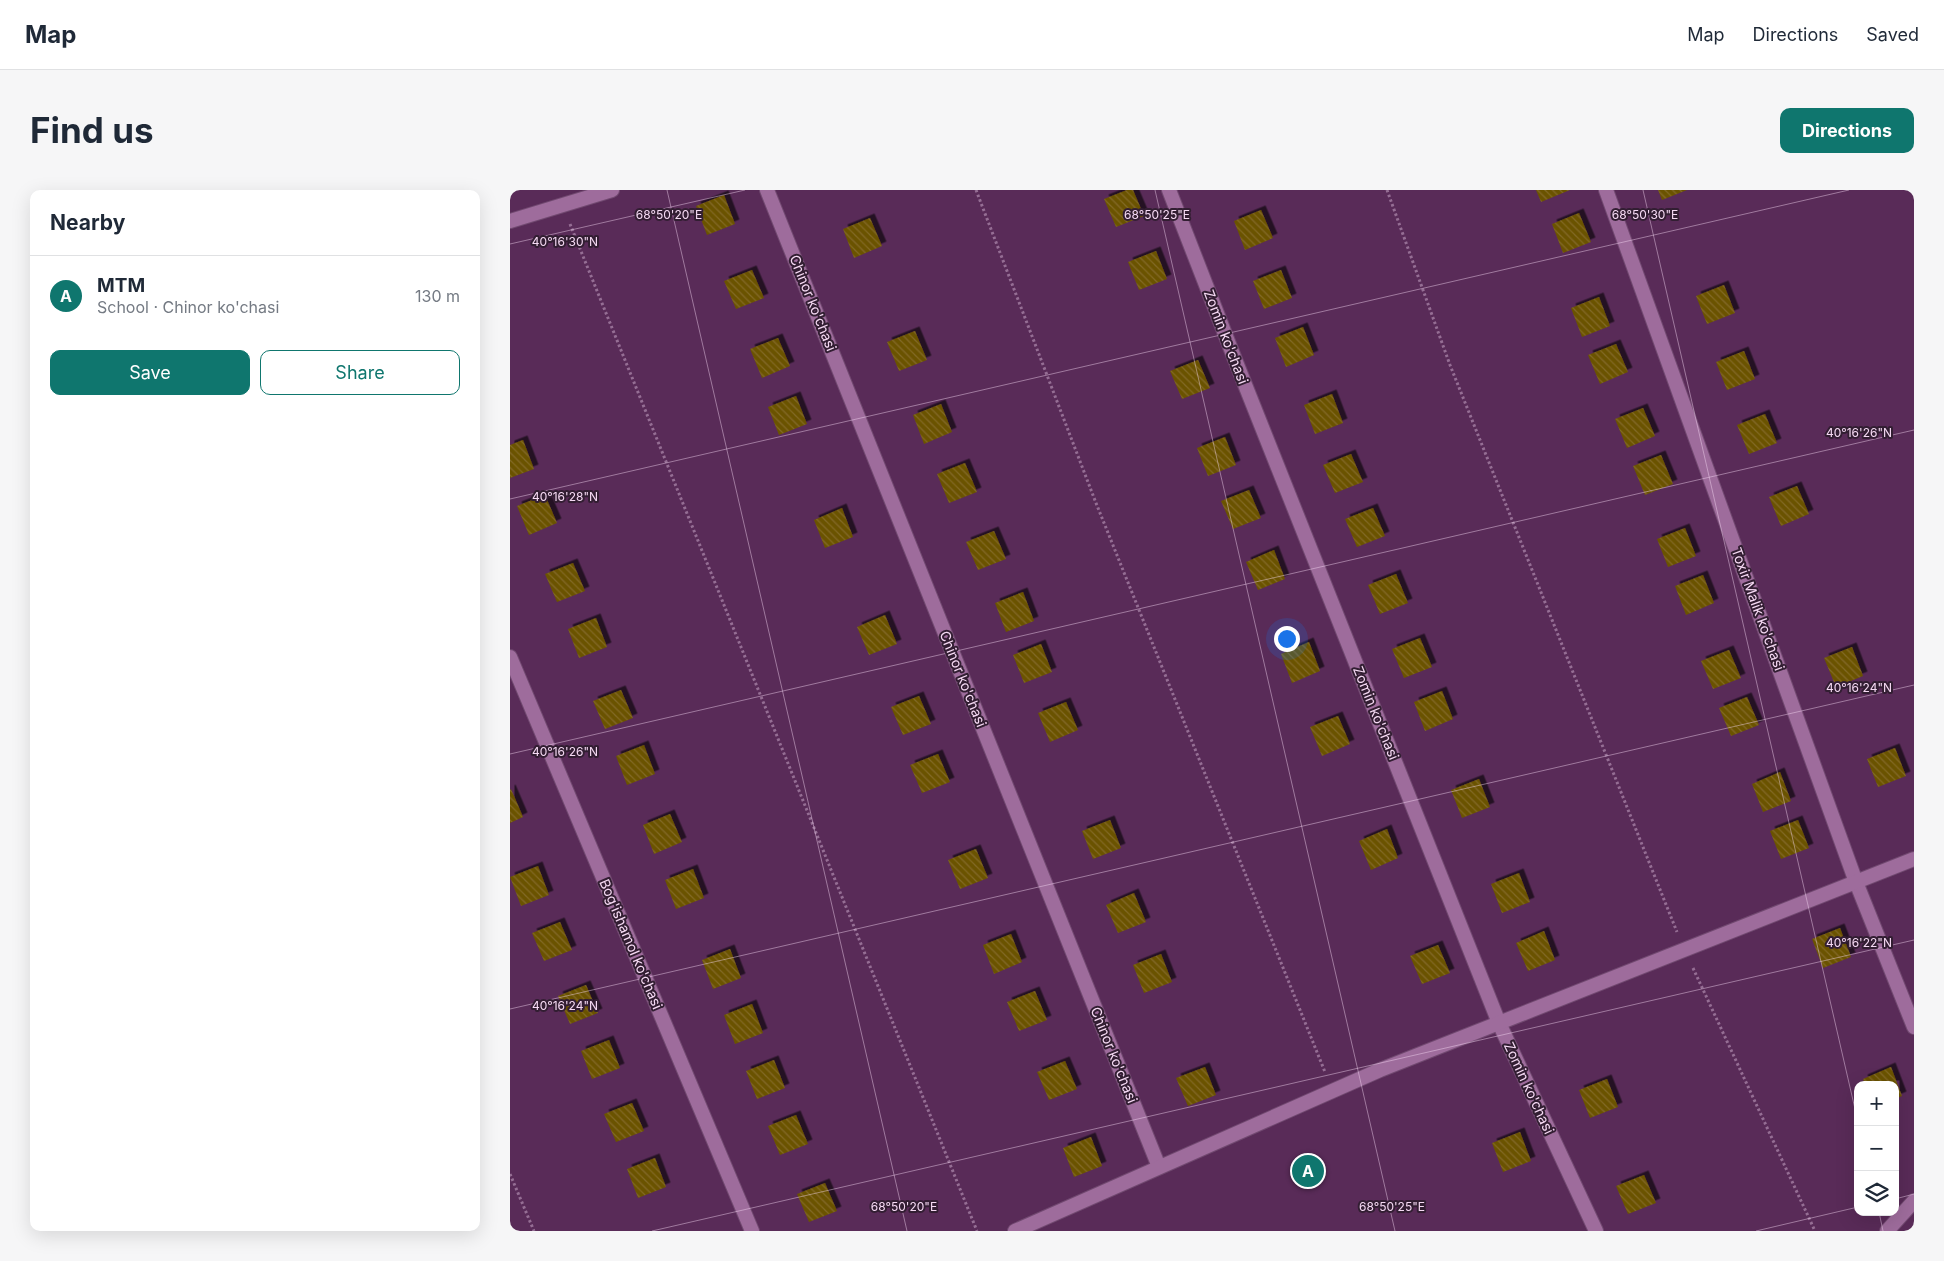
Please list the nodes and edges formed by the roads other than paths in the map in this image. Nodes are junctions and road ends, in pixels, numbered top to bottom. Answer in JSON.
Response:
{"nodes":[{"id":1,"x":612,"y":190,"type":"edge"},
{"id":2,"x":768,"y":190,"type":"edge"},
{"id":3,"x":1169,"y":190,"type":"edge"},
{"id":4,"x":1606,"y":190,"type":"edge"},
{"id":5,"x":510,"y":221,"type":"edge"},
{"id":6,"x":510,"y":657,"type":"edge"},
{"id":7,"x":1914,"y":859,"type":"edge"},
{"id":8,"x":1856,"y":882,"type":"junction"},
{"id":9,"x":1499,"y":1023,"type":"junction"},
{"id":10,"x":1914,"y":1027,"type":"edge"},
{"id":11,"x":1159,"y":1167,"type":"junction"},
{"id":12,"x":1914,"y":1201,"type":"edge"},
{"id":13,"x":752,"y":1231,"type":"edge"},
{"id":14,"x":1015,"y":1231,"type":"edge"},
{"id":15,"x":1596,"y":1231,"type":"edge"},
{"id":16,"x":1887,"y":1231,"type":"edge"}],
"edges":[{"from":1,"to":5,"type":"street"},
{"from":2,"to":11,"type":"street","name":"Chinor ko'chasi"},
{"from":3,"to":9,"type":"street","name":"Zomin ko'chasi"},
{"from":4,"to":8,"type":"street","name":"Toxir Malik ko'chasi"},
{"from":6,"to":13,"type":"street","name":"Bog'ishamol ko'chasi"},
{"from":7,"to":8,"type":"street"},
{"from":8,"to":9,"type":"street"},
{"from":8,"to":10,"type":"street","name":"Toxir Malik ko'chasi"},
{"from":9,"to":11,"type":"street"},
{"from":9,"to":15,"type":"street","name":"Zomin ko'chasi"},
{"from":11,"to":14,"type":"street"},
{"from":12,"to":16,"type":"street"}]}
